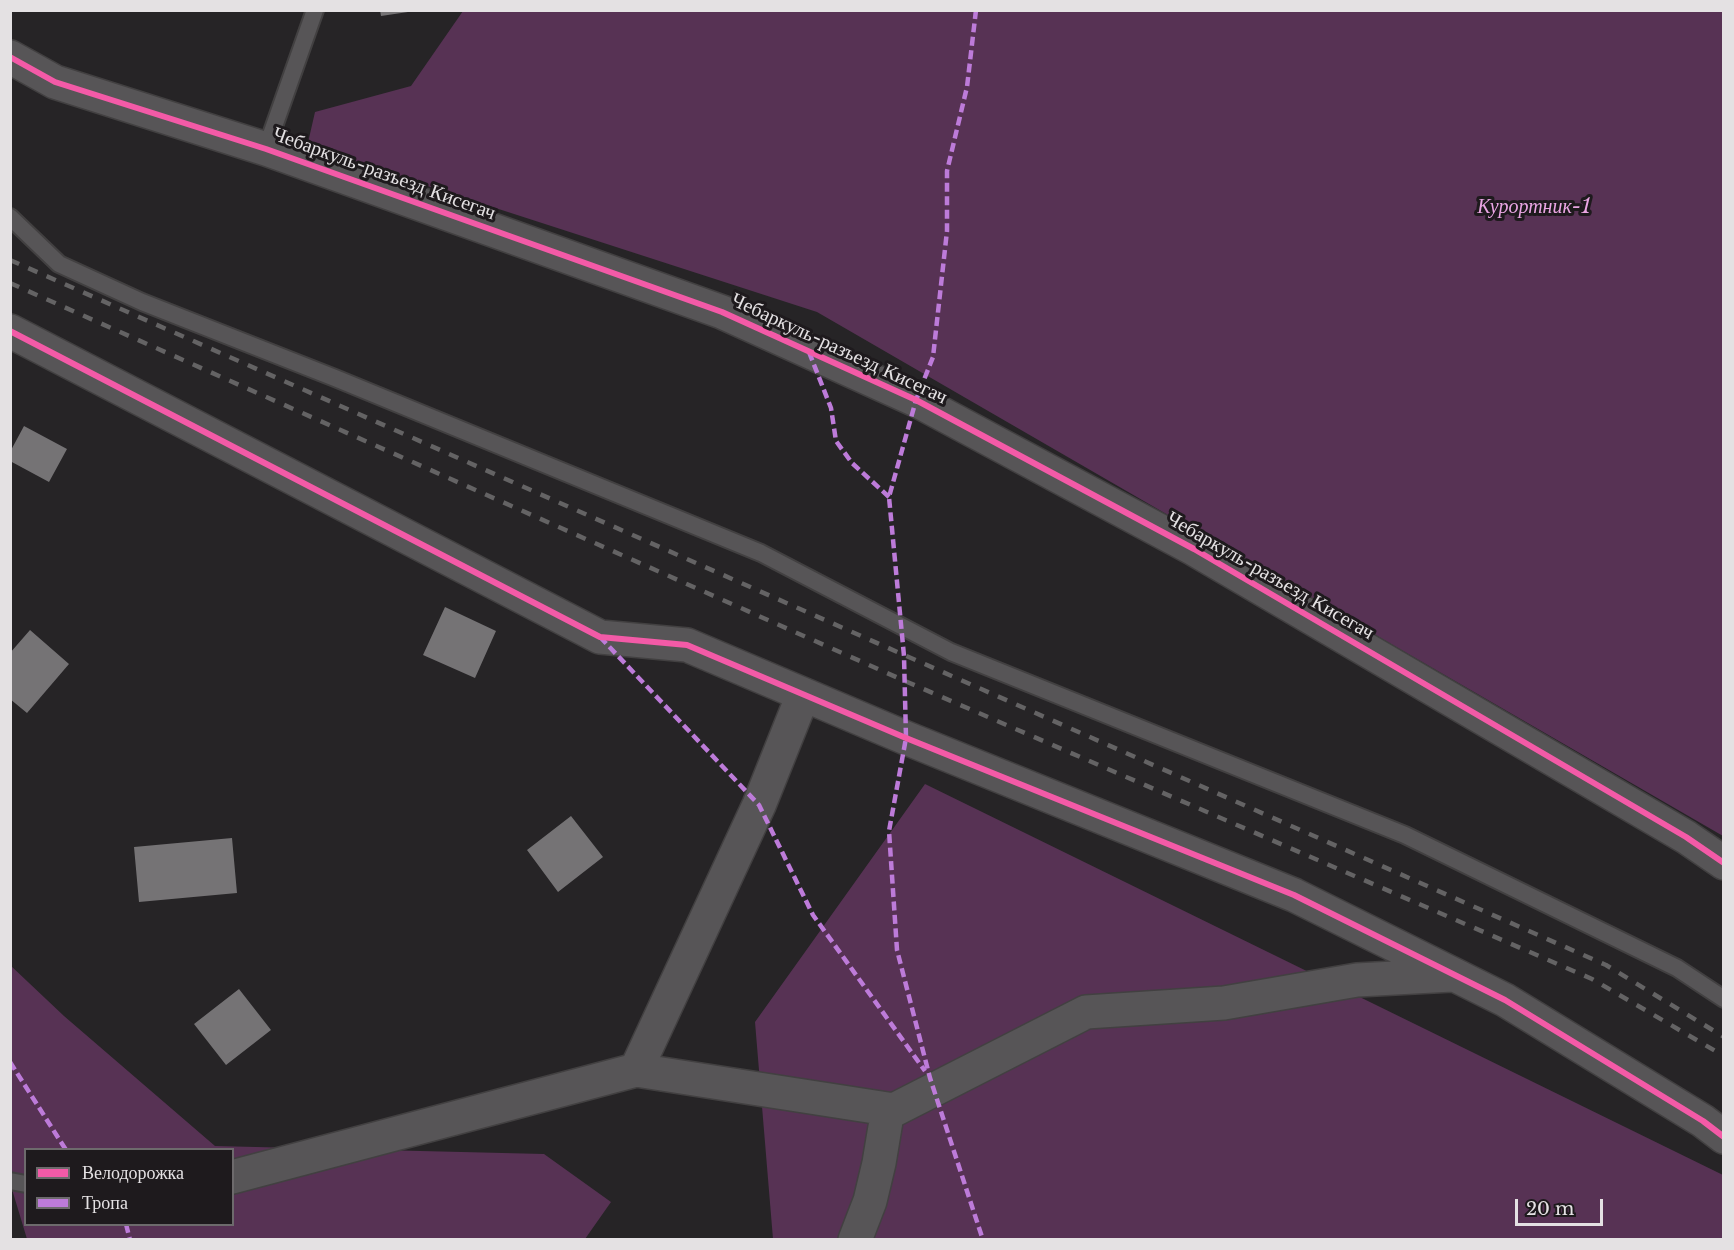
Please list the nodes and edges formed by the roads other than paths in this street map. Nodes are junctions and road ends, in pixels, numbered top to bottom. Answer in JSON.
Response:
{"nodes":[{"id":1,"x":315,"y":10,"type":"edge"},
{"id":2,"x":10,"y":57,"type":"edge"},
{"id":3,"x":266,"y":149,"type":"junction"},
{"id":4,"x":10,"y":217,"type":"edge"},
{"id":5,"x":10,"y":331,"type":"edge"},
{"id":6,"x":803,"y":695,"type":"junction"},
{"id":7,"x":1724,"y":862,"type":"edge"},
{"id":8,"x":1454,"y":975,"type":"junction"},
{"id":9,"x":1724,"y":999,"type":"edge"},
{"id":10,"x":636,"y":1070,"type":"junction"},
{"id":11,"x":888,"y":1109,"type":"junction"},
{"id":12,"x":1724,"y":1137,"type":"edge"},
{"id":13,"x":234,"y":1176,"type":"edge"},
{"id":14,"x":855,"y":1239,"type":"edge"}],
"edges":[{"from":1,"to":3,"type":"lane"},
{"from":2,"to":3,"type":"street","name":"Чебаркуль-разъезд Кисегач"},
{"from":3,"to":7,"type":"street","name":"Чебаркуль-разъезд Кисегач"},
{"from":4,"to":9,"type":"lane"},
{"from":5,"to":6,"type":"street"},
{"from":6,"to":8,"type":"street"},
{"from":6,"to":10,"type":"street"},
{"from":8,"to":11,"type":"street"},
{"from":8,"to":12,"type":"street"},
{"from":10,"to":11,"type":"street"},
{"from":10,"to":13,"type":"street"},
{"from":11,"to":14,"type":"street"}]}
